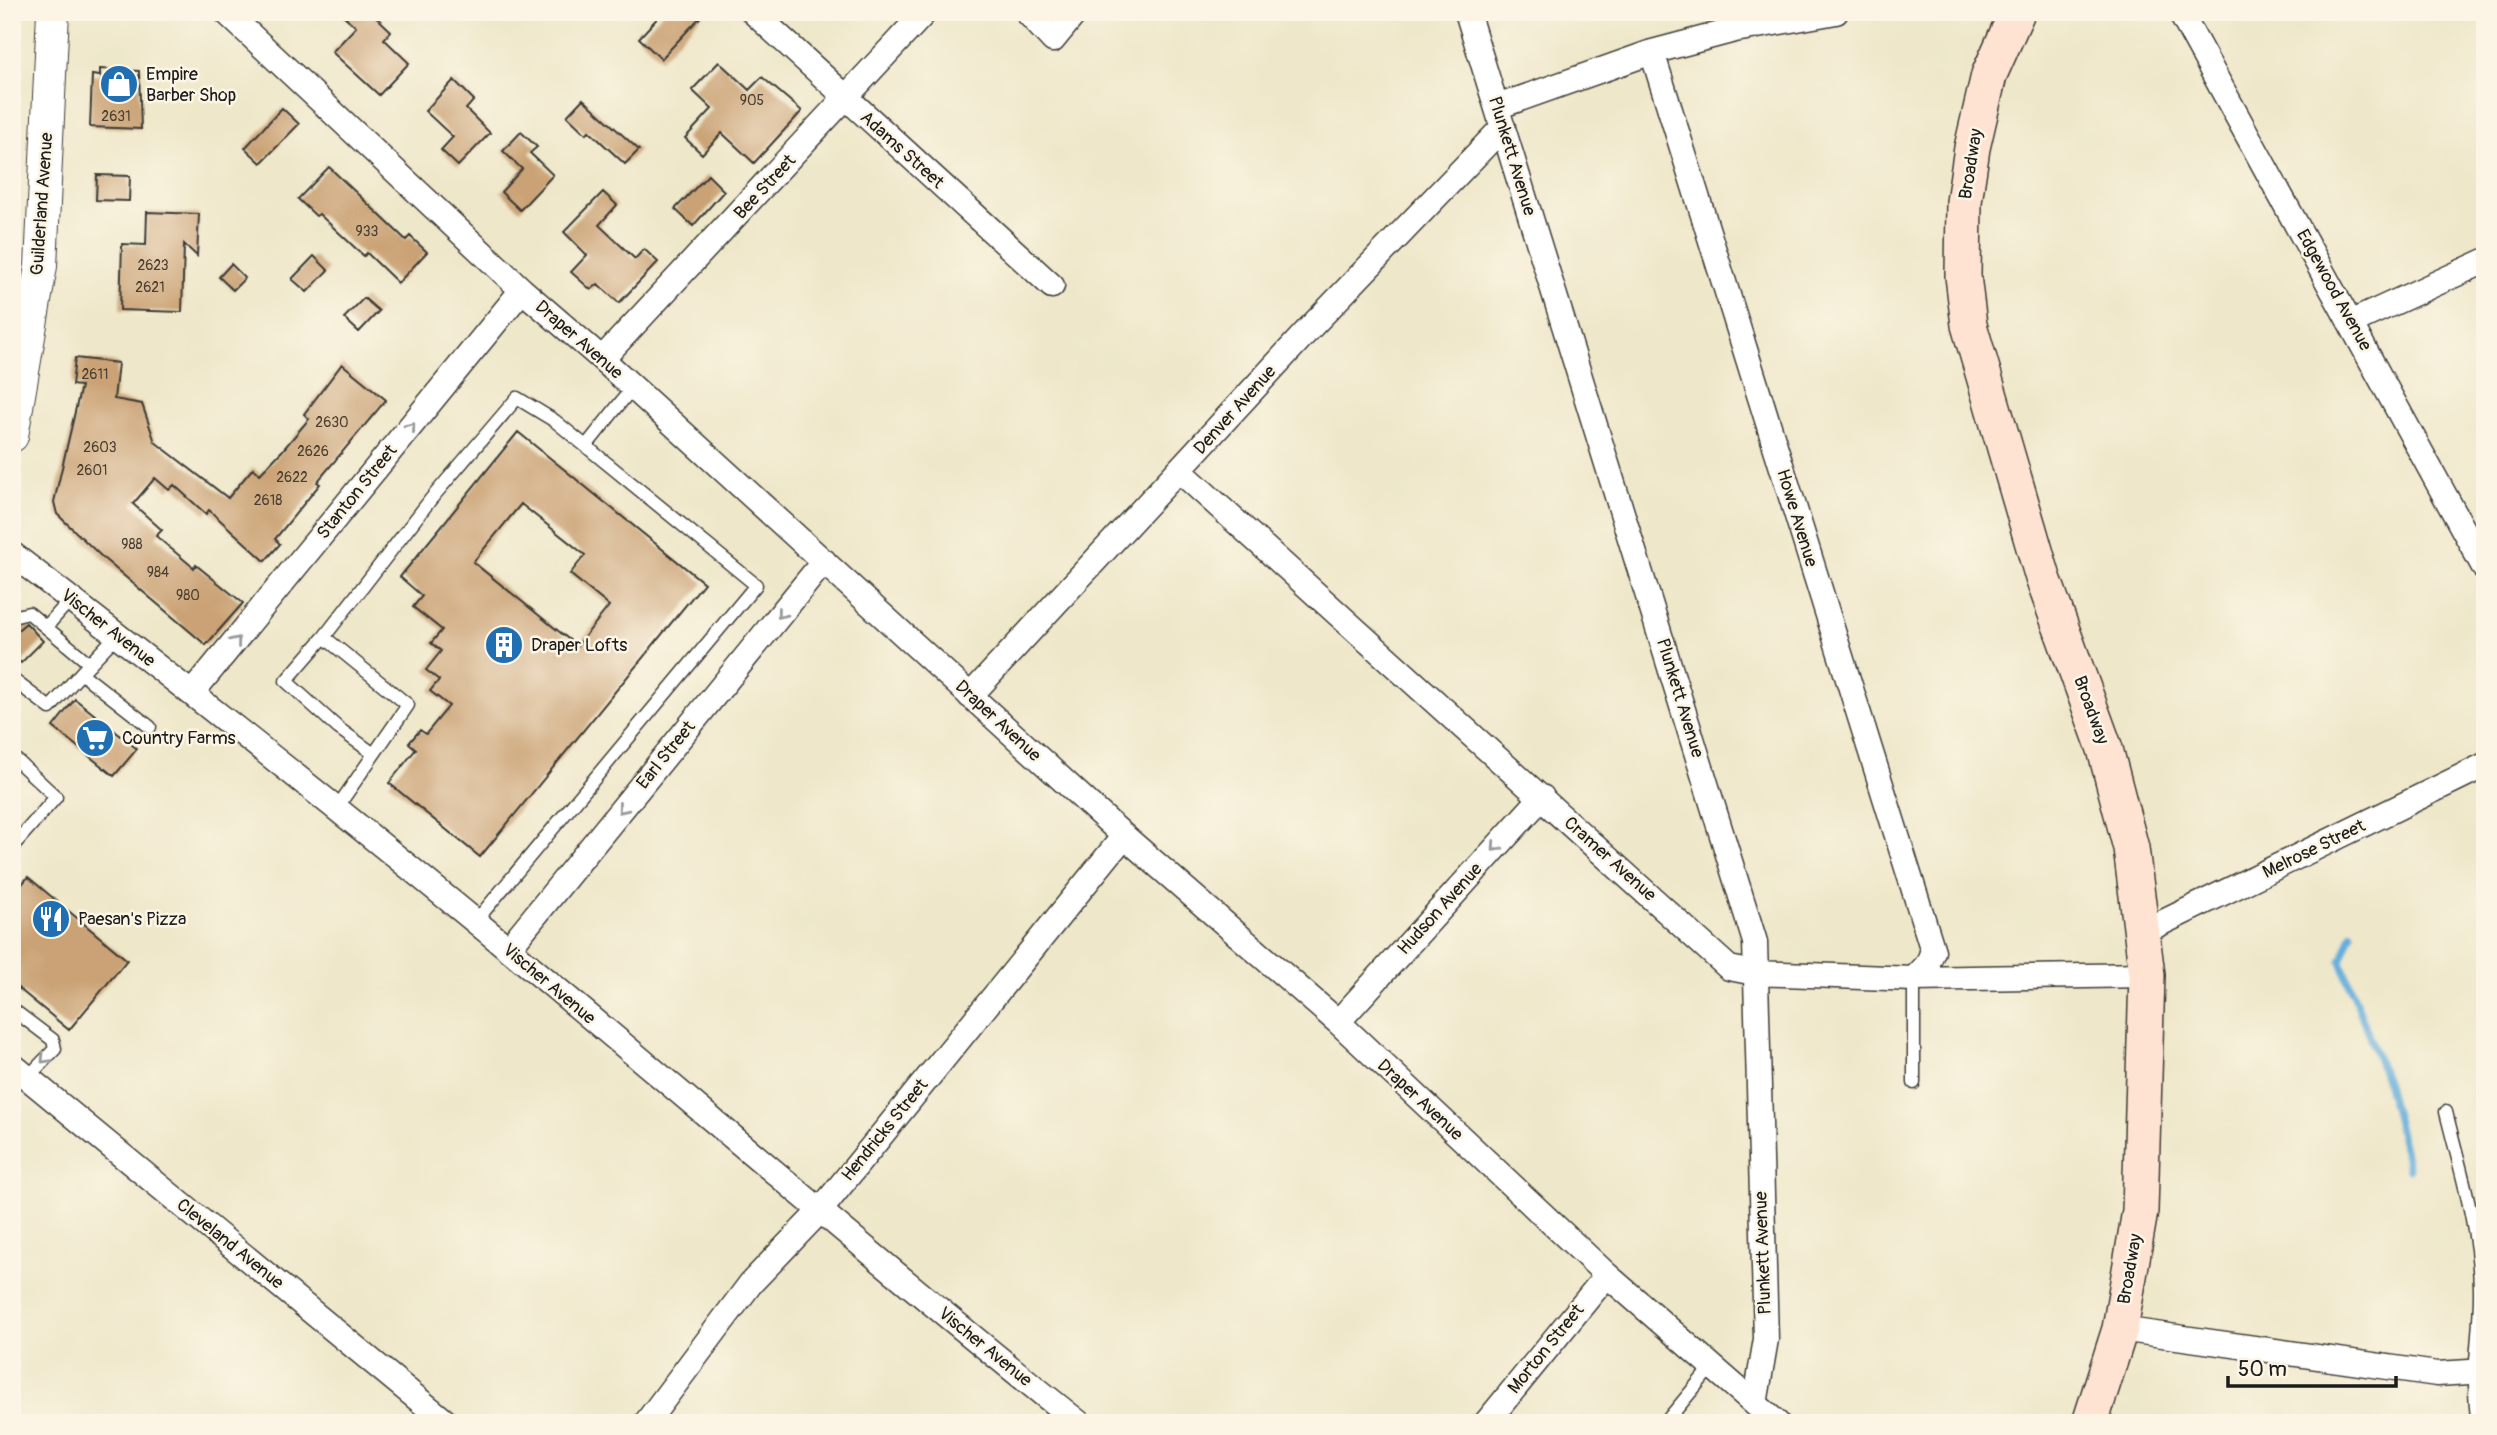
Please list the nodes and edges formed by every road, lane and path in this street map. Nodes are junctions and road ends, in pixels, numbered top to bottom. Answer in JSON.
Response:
{"nodes":[{"id":1,"x":53,"y":12,"type":"edge"},
{"id":2,"x":226,"y":12,"type":"edge"},
{"id":3,"x":753,"y":12,"type":"edge"},
{"id":4,"x":925,"y":12,"type":"edge"},
{"id":5,"x":1027,"y":12,"type":"edge"},
{"id":6,"x":1076,"y":12,"type":"edge"},
{"id":7,"x":1467,"y":12,"type":"edge"},
{"id":8,"x":1836,"y":12,"type":"edge"},
{"id":9,"x":2017,"y":12,"type":"edge"},
{"id":10,"x":2180,"y":12,"type":"edge"},
{"id":11,"x":1830,"y":13,"type":"edge"},
{"id":12,"x":1652,"y":52,"type":"junction"},
{"id":13,"x":846,"y":100,"type":"junction"},
{"id":14,"x":1500,"y":117,"type":"junction"},
{"id":15,"x":2485,"y":261,"type":"edge"},
{"id":16,"x":1052,"y":286,"type":"dead end"},
{"id":17,"x":522,"y":290,"type":"junction"},
{"id":18,"x":2352,"y":322,"type":"junction"},
{"id":19,"x":602,"y":359,"type":"junction"},
{"id":20,"x":633,"y":387,"type":"junction"},
{"id":21,"x":13,"y":427,"type":"edge"},
{"id":22,"x":586,"y":446,"type":"junction"},
{"id":23,"x":1180,"y":471,"type":"junction"},
{"id":24,"x":12,"y":554,"type":"edge"},
{"id":25,"x":824,"y":561,"type":"junction"},
{"id":26,"x":2485,"y":569,"type":"edge"},
{"id":27,"x":71,"y":599,"type":"junction"},
{"id":28,"x":12,"y":617,"type":"edge"},
{"id":29,"x":46,"y":627,"type":"junction"},
{"id":30,"x":117,"y":635,"type":"junction"},
{"id":31,"x":324,"y":637,"type":"junction"},
{"id":32,"x":85,"y":668,"type":"junction"},
{"id":33,"x":12,"y":679,"type":"edge"},
{"id":34,"x":192,"y":693,"type":"junction"},
{"id":35,"x":970,"y":696,"type":"junction"},
{"id":36,"x":150,"y":727,"type":"dead end"},
{"id":37,"x":374,"y":754,"type":"junction"},
{"id":38,"x":12,"y":756,"type":"edge"},
{"id":39,"x":2485,"y":765,"type":"edge"},
{"id":40,"x":1542,"y":797,"type":"junction"},
{"id":41,"x":336,"y":809,"type":"junction"},
{"id":42,"x":1124,"y":836,"type":"junction"},
{"id":43,"x":12,"y":847,"type":"edge"},
{"id":44,"x":475,"y":922,"type":"junction"},
{"id":45,"x":2143,"y":932,"type":"junction"},
{"id":46,"x":509,"y":949,"type":"junction"},
{"id":47,"x":1755,"y":973,"type":"junction"},
{"id":48,"x":2147,"y":975,"type":"junction"},
{"id":49,"x":1914,"y":979,"type":"junction"},
{"id":50,"x":12,"y":1010,"type":"edge"},
{"id":51,"x":1338,"y":1022,"type":"junction"},
{"id":52,"x":20,"y":1071,"type":"edge"},
{"id":53,"x":1914,"y":1083,"type":"dead end"},
{"id":54,"x":2446,"y":1112,"type":"dead end"},
{"id":55,"x":819,"y":1212,"type":"junction"},
{"id":56,"x":1607,"y":1275,"type":"junction"},
{"id":57,"x":2120,"y":1329,"type":"junction"},
{"id":58,"x":1713,"y":1365,"type":"junction"},
{"id":59,"x":2479,"y":1371,"type":"edge"},
{"id":60,"x":1755,"y":1404,"type":"junction"},
{"id":61,"x":447,"y":1423,"type":"edge"},
{"id":62,"x":646,"y":1423,"type":"edge"},
{"id":63,"x":1079,"y":1423,"type":"edge"},
{"id":64,"x":1486,"y":1423,"type":"edge"},
{"id":65,"x":1665,"y":1423,"type":"edge"},
{"id":66,"x":1777,"y":1423,"type":"edge"},
{"id":67,"x":2090,"y":1423,"type":"edge"},
{"id":68,"x":2478,"y":1423,"type":"edge"}],
"edges":[{"from":1,"to":21,"type":"street","name":"Guilderland Avenue"},
{"from":2,"to":17,"type":"street","name":"Draper Avenue"},
{"from":3,"to":13,"type":"street","name":"Adams Street"},
{"from":4,"to":13,"type":"street","name":"Bee Street"},
{"from":5,"to":6,"type":"street"},
{"from":7,"to":14,"type":"street","name":"Plunkett Avenue"},
{"from":8,"to":11,"type":"street","name":"Denver Avenue"},
{"from":9,"to":45,"type":"main road","name":"Broadway"},
{"from":10,"to":18,"type":"street","name":"Edgewood Avenue"},
{"from":11,"to":12,"type":"street","name":"Denver Avenue"},
{"from":12,"to":14,"type":"street","name":"Denver Avenue"},
{"from":12,"to":49,"type":"street","name":"Howe Avenue"},
{"from":13,"to":16,"type":"street","name":"Adams Street"},
{"from":13,"to":19,"type":"street","name":"Bee Street"},
{"from":14,"to":23,"type":"street","name":"Denver Avenue"},
{"from":14,"to":47,"type":"street","name":"Plunkett Avenue"},
{"from":15,"to":18,"type":"street"},
{"from":17,"to":19,"type":"street","name":"Draper Avenue"},
{"from":34,"to":17,"type":"street","name":"Stanton Street","one_way":true},
{"from":18,"to":26,"type":"street","name":"Edgewood Avenue"},
{"from":19,"to":20,"type":"street","name":"Draper Avenue"},
{"from":20,"to":22,"type":"lane"},
{"from":20,"to":25,"type":"street","name":"Draper Avenue"},
{"from":22,"to":31,"type":"lane"},
{"from":22,"to":44,"type":"lane"},
{"from":23,"to":35,"type":"street","name":"Denver Avenue"},
{"from":23,"to":40,"type":"street","name":"Cramer Avenue"},
{"from":24,"to":27,"type":"street","name":"Vischer Avenue"},
{"from":25,"to":35,"type":"street","name":"Draper Avenue"},
{"from":25,"to":46,"type":"street","name":"Earl Street","one_way":true},
{"from":27,"to":29,"type":"lane"},
{"from":27,"to":30,"type":"street","name":"Vischer Avenue"},
{"from":28,"to":29,"type":"lane"},
{"from":29,"to":32,"type":"lane"},
{"from":30,"to":32,"type":"lane"},
{"from":30,"to":34,"type":"street","name":"Vischer Avenue"},
{"from":31,"to":37,"type":"lane"},
{"from":31,"to":37,"type":"lane"},
{"from":32,"to":33,"type":"lane"},
{"from":32,"to":36,"type":"lane"},
{"from":34,"to":41,"type":"street","name":"Vischer Avenue"},
{"from":35,"to":42,"type":"street","name":"Draper Avenue"},
{"from":37,"to":41,"type":"lane"},
{"from":38,"to":43,"type":"lane"},
{"from":39,"to":45,"type":"street","name":"Melrose Street"},
{"from":40,"to":47,"type":"street","name":"Cramer Avenue"},
{"from":40,"to":51,"type":"street","name":"Hudson Avenue","one_way":true},
{"from":41,"to":44,"type":"street","name":"Vischer Avenue"},
{"from":42,"to":51,"type":"street","name":"Draper Avenue"},
{"from":42,"to":55,"type":"street","name":"Hendricks Street"},
{"from":44,"to":46,"type":"street","name":"Vischer Avenue"},
{"from":45,"to":48,"type":"main road","name":"Broadway"},
{"from":46,"to":55,"type":"street","name":"Vischer Avenue"},
{"from":47,"to":49,"type":"street","name":"Cramer Avenue"},
{"from":47,"to":60,"type":"street","name":"Plunkett Avenue"},
{"from":48,"to":49,"type":"street","name":"Cramer Avenue"},
{"from":48,"to":57,"type":"main road","name":"Broadway"},
{"from":49,"to":53,"type":"lane"},
{"from":50,"to":52,"type":"lane","one_way":true},
{"from":51,"to":56,"type":"street","name":"Draper Avenue"},
{"from":52,"to":61,"type":"street","name":"Cleveland Avenue"},
{"from":54,"to":59,"type":"lane"},
{"from":55,"to":62,"type":"street","name":"Hendricks Street"},
{"from":55,"to":63,"type":"street","name":"Vischer Avenue"},
{"from":56,"to":58,"type":"street","name":"Draper Avenue"},
{"from":56,"to":64,"type":"street","name":"Morton Street"},
{"from":57,"to":59,"type":"street"},
{"from":57,"to":67,"type":"main road","name":"Broadway"},
{"from":58,"to":60,"type":"street","name":"Draper Avenue"},
{"from":58,"to":65,"type":"lane"},
{"from":59,"to":68,"type":"lane"},
{"from":60,"to":66,"type":"street","name":"Draper Avenue"}]}
